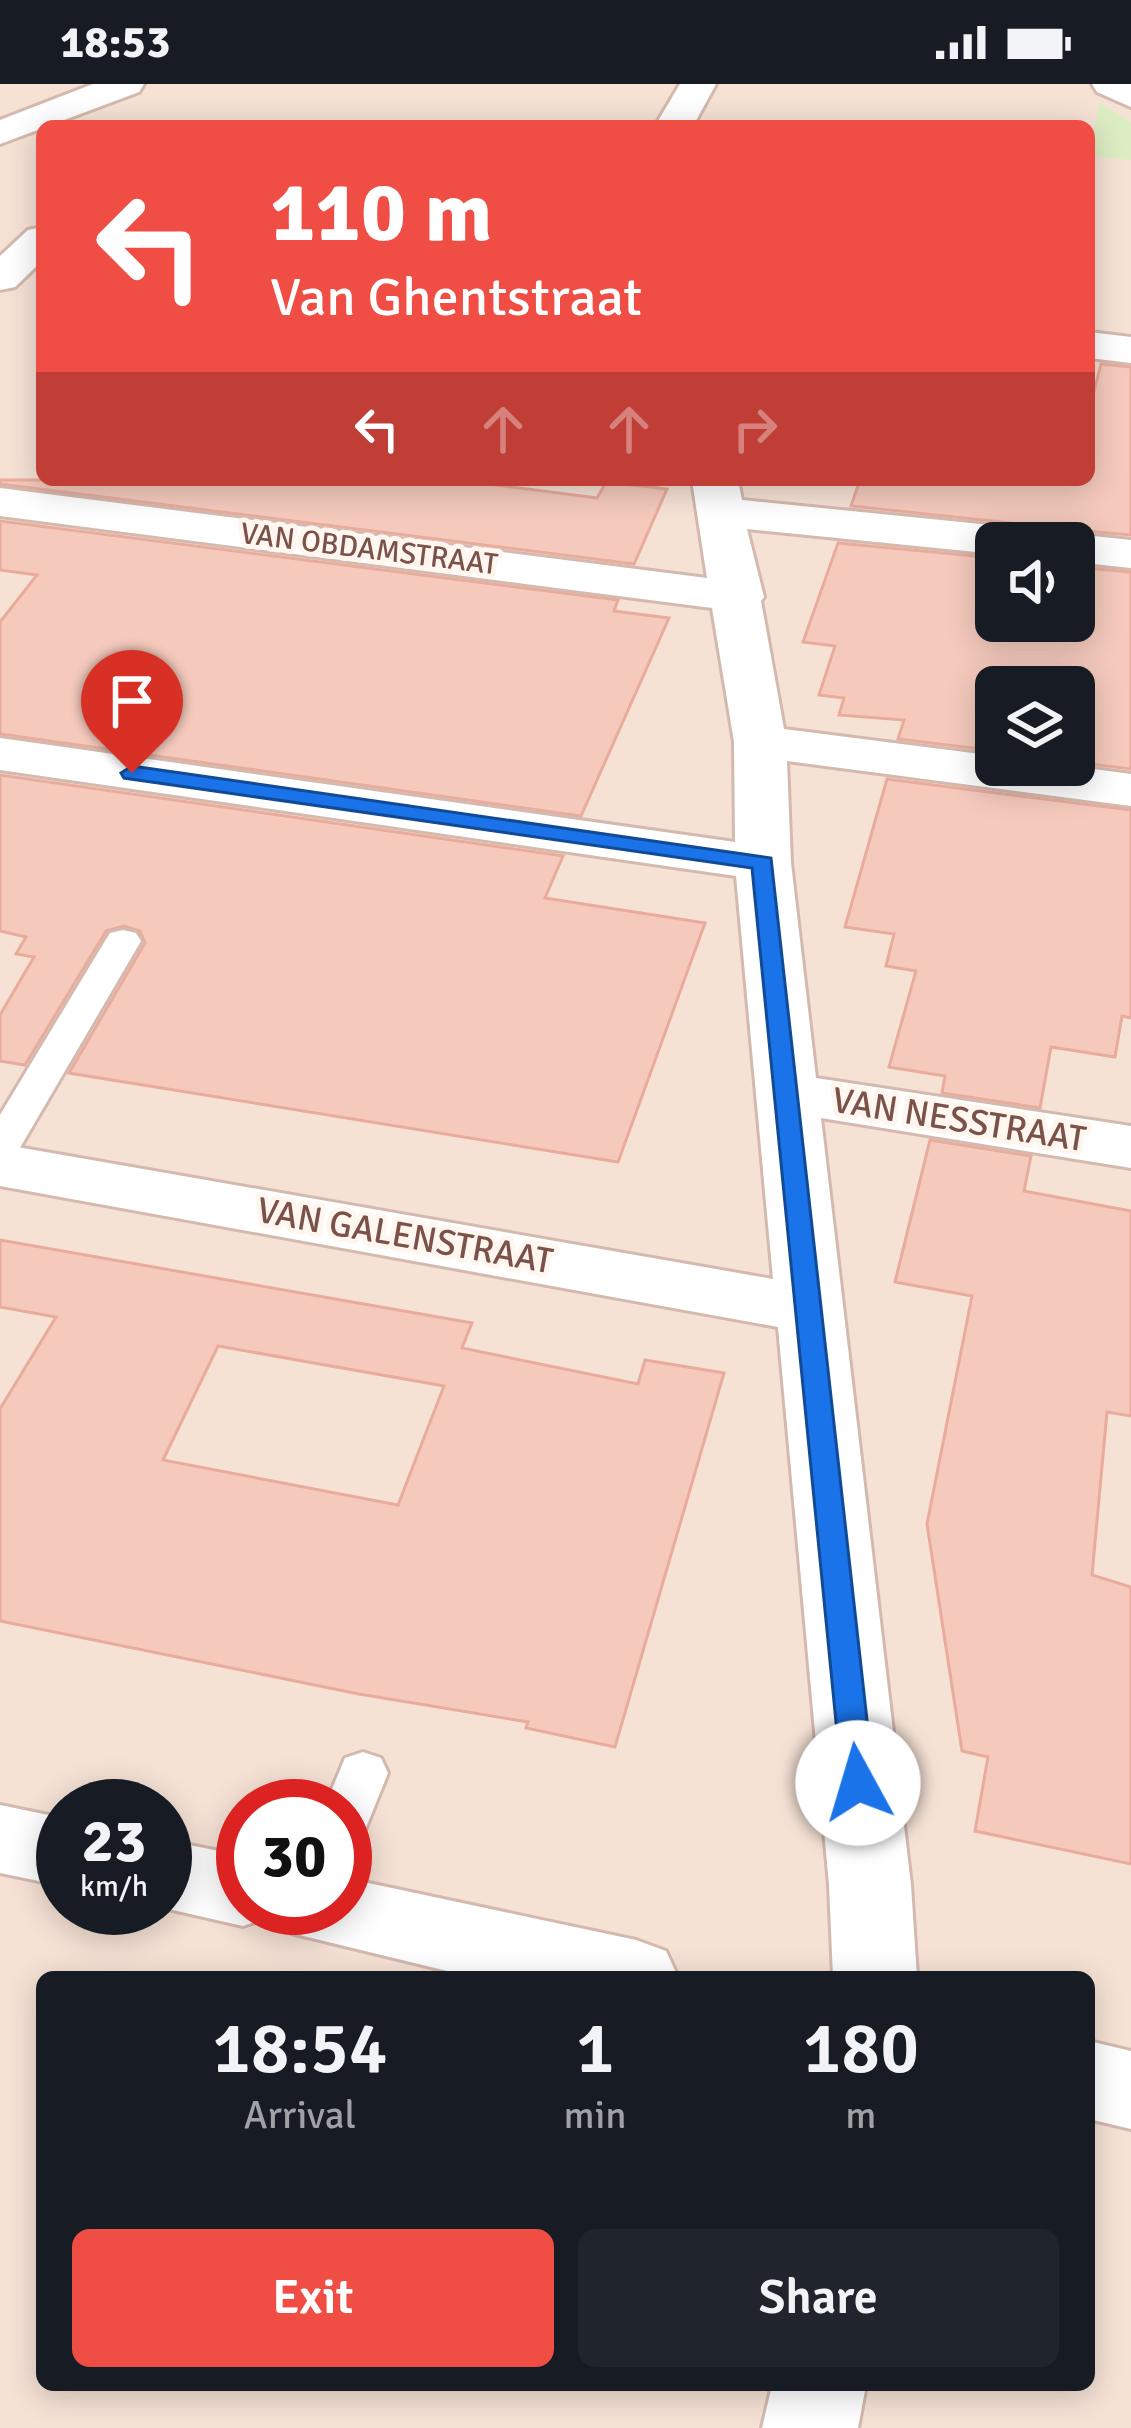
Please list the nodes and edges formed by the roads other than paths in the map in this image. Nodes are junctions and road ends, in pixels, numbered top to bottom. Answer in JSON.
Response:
{"nodes":[{"id":1,"x":126,"y":84,"type":"edge"},
{"id":2,"x":698,"y":84,"type":"edge"},
{"id":3,"x":1110,"y":84,"type":"edge"},
{"id":4,"x":1131,"y":96,"type":"edge"},
{"id":5,"x":677,"y":120,"type":"edge"},
{"id":6,"x":0,"y":134,"type":"edge"},
{"id":7,"x":0,"y":227,"type":"edge"},
{"id":8,"x":36,"y":235,"type":"edge"},
{"id":9,"x":36,"y":242,"type":"edge"},
{"id":10,"x":0,"y":278,"type":"edge"},
{"id":11,"x":0,"y":294,"type":"edge"},
{"id":12,"x":36,"y":298,"type":"edge"},
{"id":13,"x":1095,"y":346,"type":"edge"},
{"id":14,"x":1131,"y":350,"type":"edge"},
{"id":15,"x":718,"y":496,"type":"edge"},
{"id":16,"x":0,"y":502,"type":"edge"},
{"id":17,"x":975,"y":535,"type":"edge"},
{"id":18,"x":1095,"y":550,"type":"edge"},
{"id":19,"x":1131,"y":554,"type":"edge"},
{"id":20,"x":739,"y":597,"type":"junction"},
{"id":21,"x":760,"y":742,"type":"junction"},
{"id":22,"x":0,"y":754,"type":"edge"},
{"id":23,"x":1131,"y":790,"type":"edge"},
{"id":24,"x":763,"y":863,"type":"junction"},
{"id":25,"x":123,"y":941,"type":"dead end"},
{"id":26,"x":787,"y":1093,"type":"junction"},
{"id":27,"x":1131,"y":1147,"type":"edge"},
{"id":28,"x":0,"y":1149,"type":"edge"},
{"id":29,"x":0,"y":1165,"type":"edge"},
{"id":30,"x":809,"y":1309,"type":"junction"},
{"id":31,"x":363,"y":1773,"type":"dead end"},
{"id":32,"x":361,"y":1779,"type":"edge"},
{"id":33,"x":0,"y":1839,"type":"edge"},
{"id":34,"x":36,"y":1846,"type":"edge"},
{"id":35,"x":372,"y":1919,"type":"edge"},
{"id":36,"x":609,"y":1971,"type":"edge"},
{"id":37,"x":875,"y":1971,"type":"edge"},
{"id":38,"x":1095,"y":2081,"type":"edge"},
{"id":39,"x":1131,"y":2090,"type":"edge"},
{"id":40,"x":818,"y":2391,"type":"edge"},
{"id":41,"x":810,"y":2428,"type":"edge"}],
"edges":[{"from":1,"to":6,"type":"street"},
{"from":2,"to":5,"type":"street"},
{"from":3,"to":4,"type":"street"},
{"from":7,"to":8,"type":"street"},
{"from":9,"to":10,"type":"street"},
{"from":11,"to":12,"type":"street"},
{"from":13,"to":14,"type":"street"},
{"from":15,"to":17,"type":"street"},
{"from":15,"to":20,"type":"street"},
{"from":16,"to":20,"type":"street","name":"VAN OBDAMSTRAAT"},
{"from":18,"to":19,"type":"street"},
{"from":20,"to":21,"type":"street"},
{"from":21,"to":23,"type":"street"},
{"from":21,"to":24,"type":"street"},
{"from":22,"to":24,"type":"street"},
{"from":24,"to":26,"type":"street"},
{"from":25,"to":28,"type":"lane"},
{"from":26,"to":27,"type":"street","name":"VAN NESSTRAAT"},
{"from":26,"to":30,"type":"street"},
{"from":29,"to":30,"type":"street","name":"VAN GALENSTRAAT"},
{"from":30,"to":37,"type":"street"},
{"from":31,"to":32,"type":"lane"},
{"from":33,"to":34,"type":"street"},
{"from":35,"to":36,"type":"street"},
{"from":38,"to":39,"type":"street"},
{"from":40,"to":41,"type":"street"}]}
